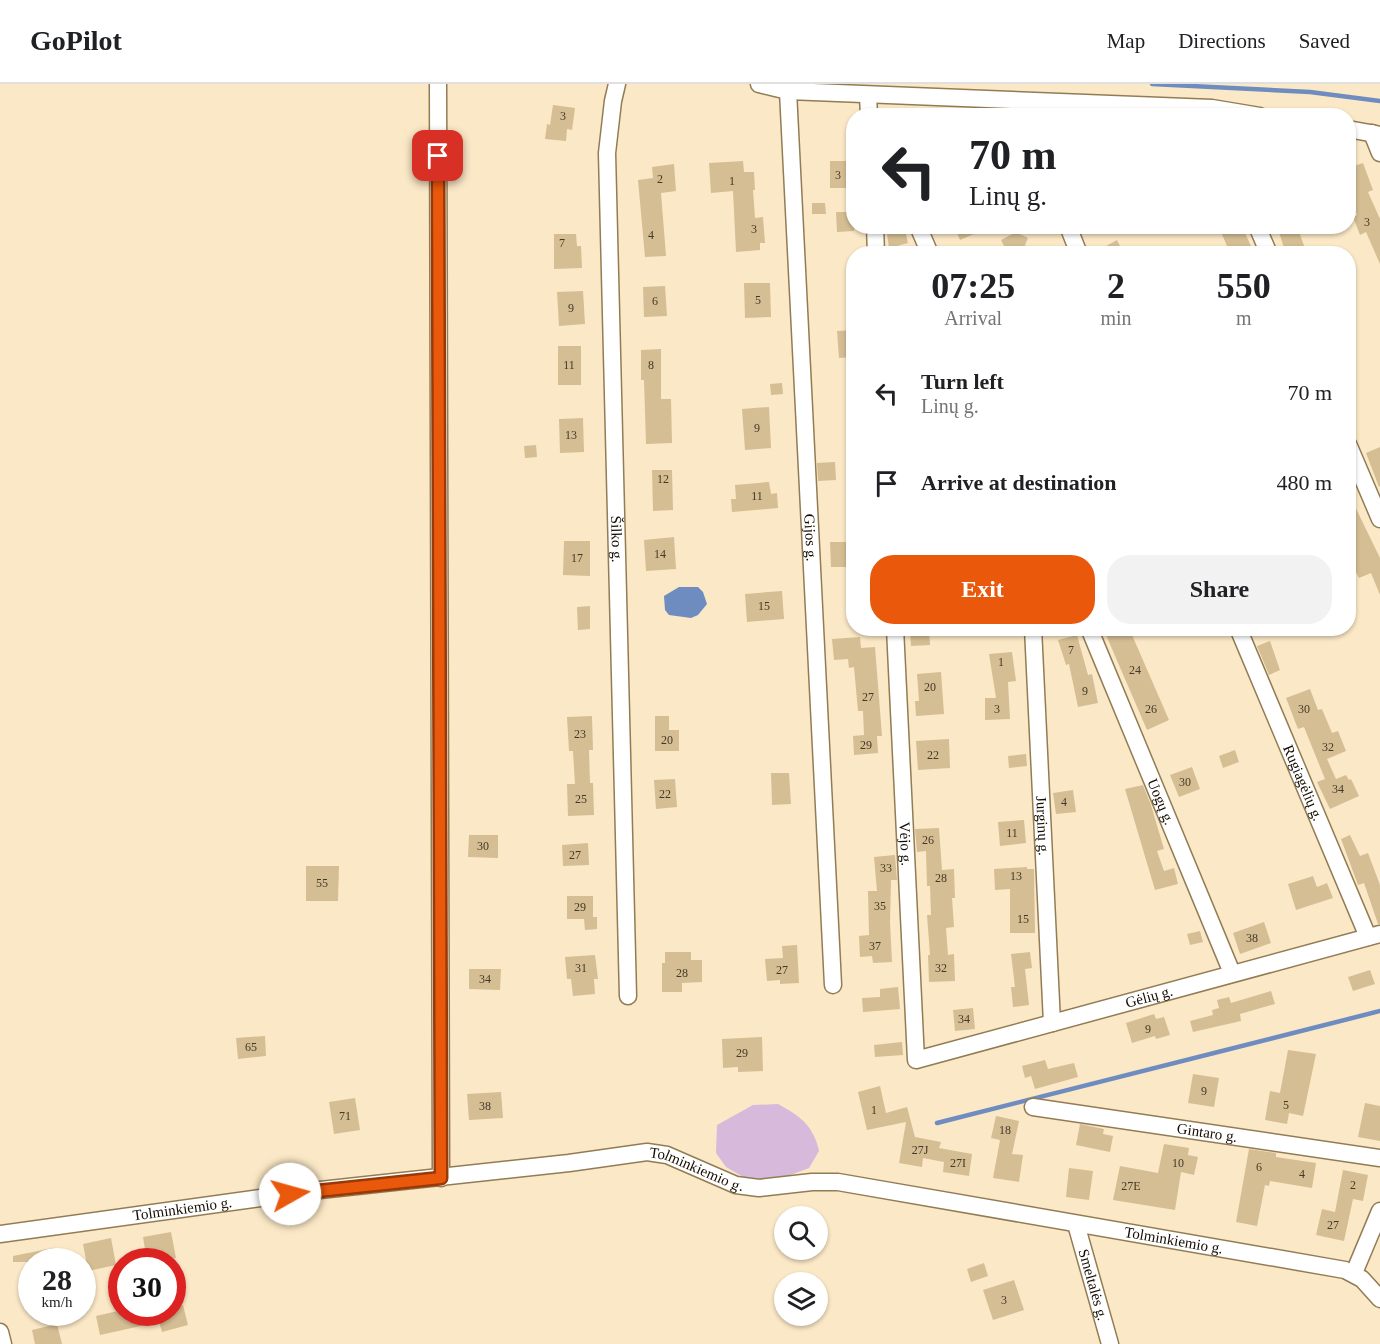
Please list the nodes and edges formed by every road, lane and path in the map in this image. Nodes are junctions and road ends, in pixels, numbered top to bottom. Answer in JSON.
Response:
{"nodes":[{"id":1,"x":438,"y":84,"type":"edge"},
{"id":2,"x":617,"y":84,"type":"edge"},
{"id":3,"x":759,"y":84,"type":"edge"},
{"id":4,"x":788,"y":91,"type":"junction"},
{"id":5,"x":868,"y":95,"type":"junction"},
{"id":6,"x":869,"y":108,"type":"edge"},
{"id":7,"x":1023,"y":108,"type":"edge"},
{"id":8,"x":1356,"y":130,"type":"edge"},
{"id":9,"x":1376,"y":134,"type":"edge"},
{"id":10,"x":1380,"y":153,"type":"edge"},
{"id":11,"x":1356,"y":463,"type":"edge"},
{"id":12,"x":1380,"y":519,"type":"edge"},
{"id":13,"x":895,"y":636,"type":"edge"},
{"id":14,"x":1033,"y":636,"type":"edge"},
{"id":15,"x":1092,"y":636,"type":"edge"},
{"id":16,"x":1242,"y":636,"type":"edge"},
{"id":17,"x":1374,"y":935,"type":"edge"},
{"id":18,"x":1232,"y":973,"type":"junction"},
{"id":19,"x":833,"y":985,"type":"dead end"},
{"id":20,"x":628,"y":996,"type":"dead end"},
{"id":21,"x":1052,"y":1023,"type":"junction"},
{"id":22,"x":916,"y":1060,"type":"joint"},
{"id":23,"x":1033,"y":1107,"type":"dead end"},
{"id":24,"x":1380,"y":1158,"type":"edge"},
{"id":25,"x":441,"y":1178,"type":"junction"},
{"id":26,"x":1380,"y":1211,"type":"edge"},
{"id":27,"x":1076,"y":1224,"type":"junction"},
{"id":28,"x":0,"y":1234,"type":"edge"},
{"id":29,"x":1354,"y":1274,"type":"junction"},
{"id":30,"x":1380,"y":1299,"type":"edge"},
{"id":31,"x":0,"y":1332,"type":"edge"},
{"id":32,"x":3,"y":1344,"type":"edge"},
{"id":33,"x":1110,"y":1344,"type":"edge"}],
"edges":[{"from":1,"to":25,"type":"street"},
{"from":2,"to":20,"type":"street","name":"Šilko g."},
{"from":3,"to":4,"type":"street"},
{"from":4,"to":5,"type":"street"},
{"from":4,"to":19,"type":"street","name":"Gijos g."},
{"from":5,"to":6,"type":"street"},
{"from":5,"to":7,"type":"street"},
{"from":8,"to":9,"type":"street"},
{"from":9,"to":10,"type":"street"},
{"from":11,"to":12,"type":"street"},
{"from":13,"to":22,"type":"street","name":"Vėjo g."},
{"from":14,"to":21,"type":"street","name":"Jurginų g."},
{"from":15,"to":18,"type":"street","name":"Uogų g."},
{"from":16,"to":17,"type":"street","name":"Rugiagėlių g."},
{"from":17,"to":18,"type":"street","name":"Gėlių g."},
{"from":18,"to":21,"type":"street","name":"Gėlių g."},
{"from":21,"to":22,"type":"street","name":"Gėlių g."},
{"from":23,"to":24,"type":"street","name":"Gintaro g."},
{"from":25,"to":27,"type":"street","name":"Tolminkiemio g."},
{"from":25,"to":28,"type":"street","name":"Tolminkiemio g."},
{"from":26,"to":29,"type":"street"},
{"from":27,"to":29,"type":"street","name":"Tolminkiemio g."},
{"from":27,"to":33,"type":"street","name":"Smeltalės g."},
{"from":29,"to":30,"type":"street","name":"Tolminkiemio g."},
{"from":31,"to":32,"type":"street"}]}
